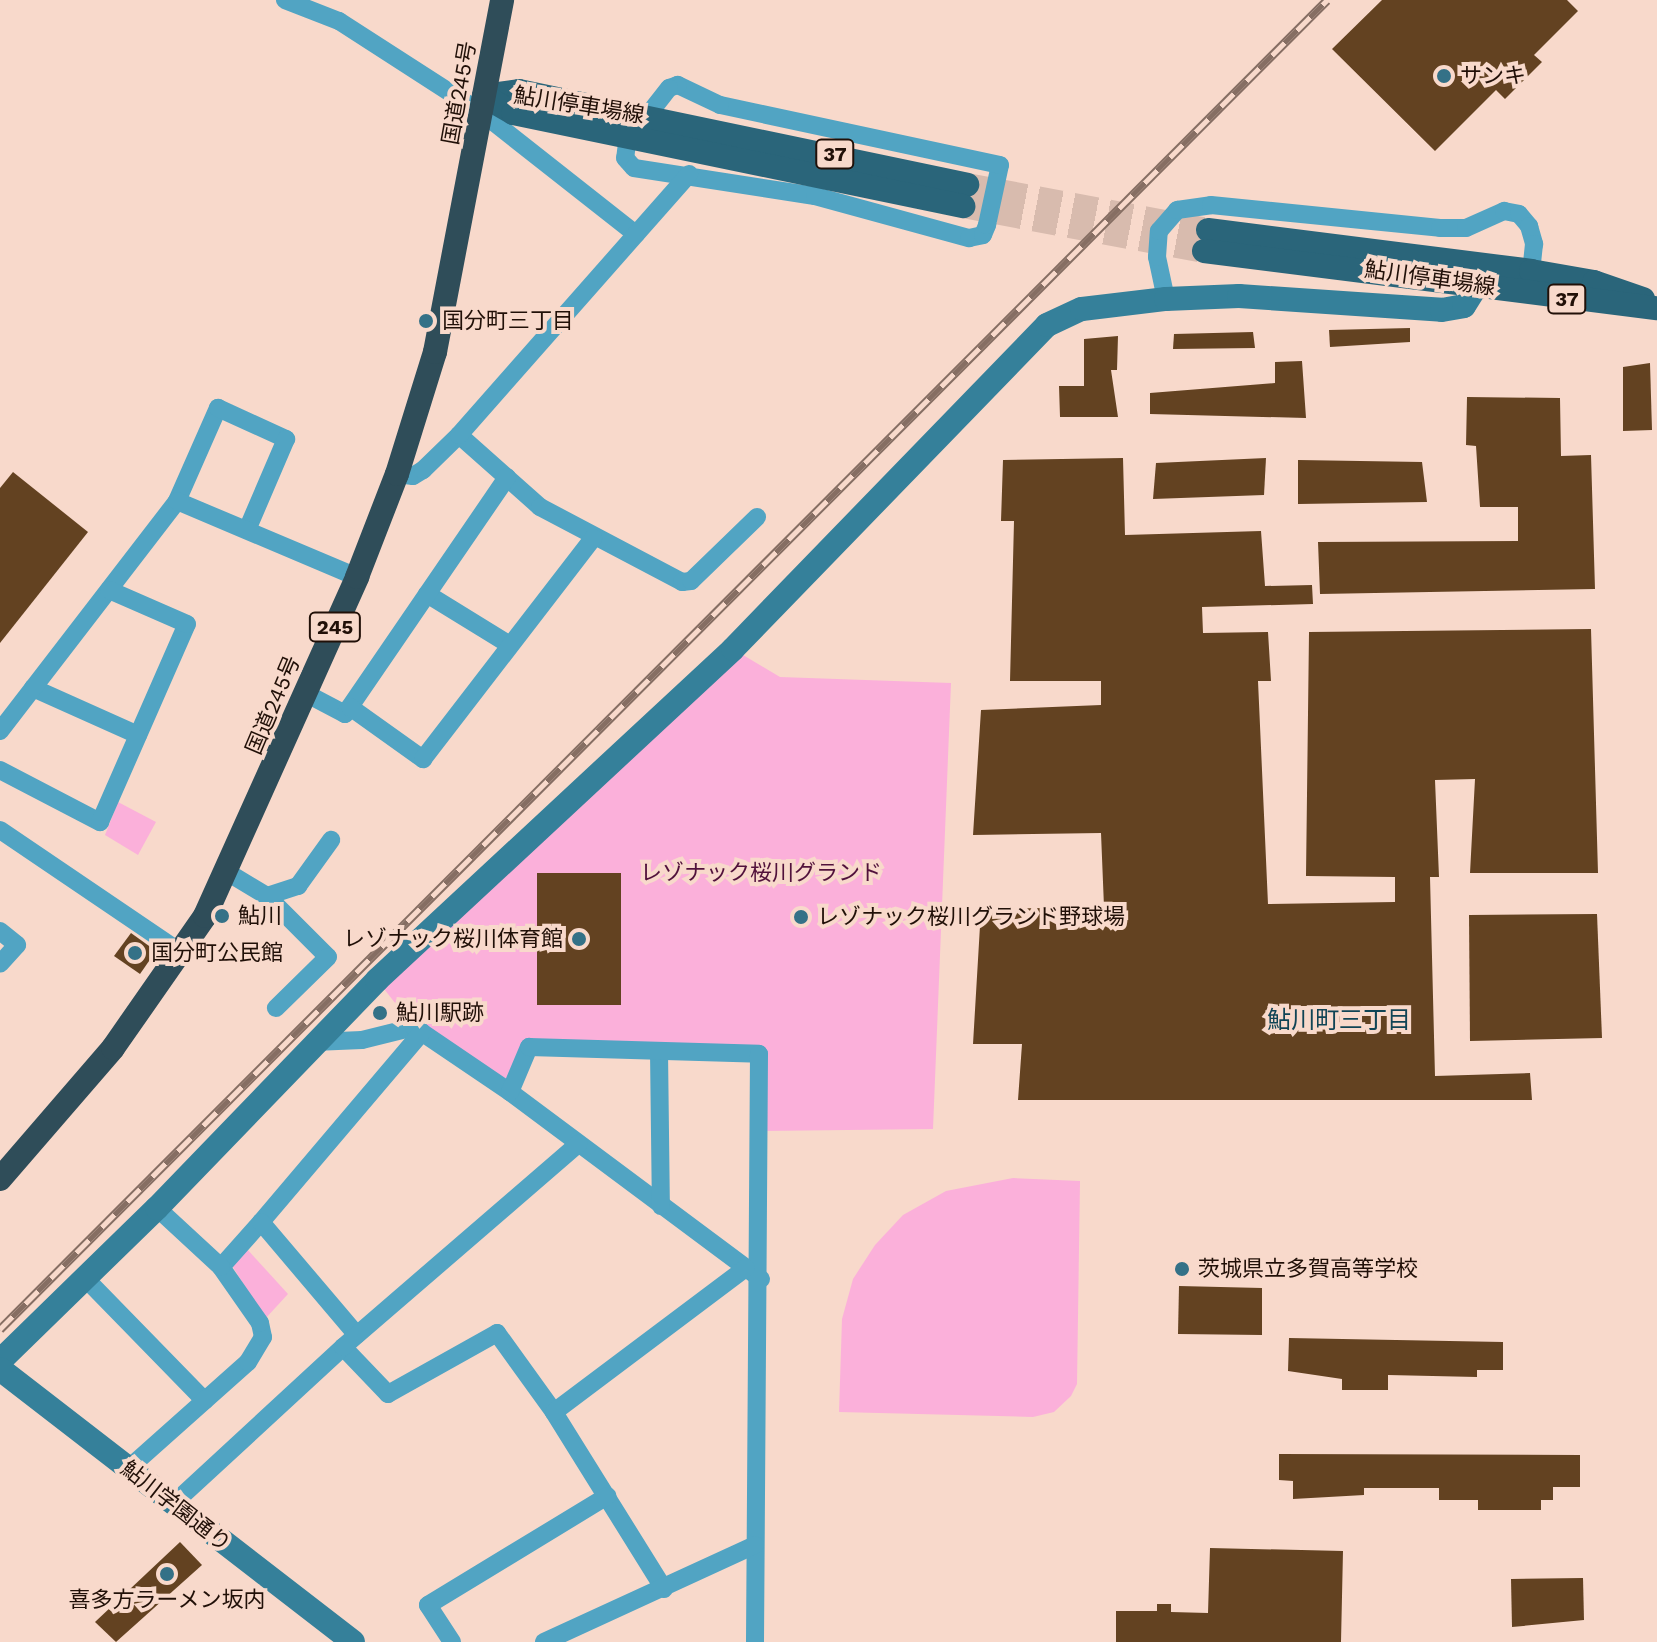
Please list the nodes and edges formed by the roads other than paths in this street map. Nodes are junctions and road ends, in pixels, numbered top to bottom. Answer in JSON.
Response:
{"nodes":[{"id":1,"x":285,"y":0,"type":"edge"},
{"id":2,"x":502,"y":0,"type":"edge"},
{"id":3,"x":483,"y":105,"type":"junction"},
{"id":4,"x":647,"y":116,"type":"junction"},
{"id":5,"x":628,"y":135,"type":"junction"},
{"id":6,"x":689,"y":174,"type":"junction"},
{"id":7,"x":636,"y":234,"type":"junction"},
{"id":8,"x":1531,"y":271,"type":"junction"},
{"id":9,"x":1478,"y":284,"type":"junction"},
{"id":10,"x":1166,"y":299,"type":"junction"},
{"id":11,"x":1657,"y":306,"type":"edge"},
{"id":12,"x":459,"y":435,"type":"junction"},
{"id":13,"x":397,"y":474,"type":"junction"},
{"id":14,"x":507,"y":477,"type":"junction"},
{"id":15,"x":177,"y":501,"type":"junction"},
{"id":16,"x":757,"y":517,"type":"dead end"},
{"id":17,"x":247,"y":530,"type":"junction"},
{"id":18,"x":593,"y":538,"type":"junction"},
{"id":19,"x":357,"y":577,"type":"junction"},
{"id":20,"x":109,"y":590,"type":"junction"},
{"id":21,"x":427,"y":594,"type":"junction"},
{"id":22,"x":510,"y":645,"type":"junction"},
{"id":23,"x":33,"y":688,"type":"junction"},
{"id":24,"x":307,"y":694,"type":"junction"},
{"id":25,"x":350,"y":707,"type":"junction"},
{"id":26,"x":0,"y":731,"type":"edge"},
{"id":27,"x":138,"y":735,"type":"junction"},
{"id":28,"x":0,"y":770,"type":"edge"},
{"id":29,"x":0,"y":830,"type":"edge"},
{"id":30,"x":331,"y":840,"type":"dead end"},
{"id":31,"x":227,"y":872,"type":"junction"},
{"id":32,"x":267,"y":896,"type":"junction"},
{"id":33,"x":0,"y":931,"type":"edge"},
{"id":34,"x":182,"y":953,"type":"junction"},
{"id":35,"x":0,"y":964,"type":"edge"},
{"id":36,"x":276,"y":1008,"type":"dead end"},
{"id":37,"x":422,"y":1032,"type":"junction"},
{"id":38,"x":314,"y":1042,"type":"junction"},
{"id":39,"x":659,"y":1051,"type":"junction"},
{"id":40,"x":510,"y":1092,"type":"junction"},
{"id":41,"x":578,"y":1144,"type":"junction"},
{"id":42,"x":0,"y":1179,"type":"edge"},
{"id":43,"x":661,"y":1206,"type":"junction"},
{"id":44,"x":157,"y":1208,"type":"junction"},
{"id":45,"x":261,"y":1222,"type":"junction"},
{"id":46,"x":221,"y":1267,"type":"junction"},
{"id":47,"x":753,"y":1274,"type":"junction"},
{"id":48,"x":86,"y":1279,"type":"junction"},
{"id":49,"x":350,"y":1341,"type":"junction"},
{"id":50,"x":0,"y":1361,"type":"edge"},
{"id":51,"x":0,"y":1369,"type":"edge"},
{"id":52,"x":205,"y":1401,"type":"junction"},
{"id":53,"x":554,"y":1412,"type":"junction"},
{"id":54,"x":129,"y":1468,"type":"junction"},
{"id":55,"x":607,"y":1496,"type":"junction"},
{"id":56,"x":173,"y":1504,"type":"junction"},
{"id":57,"x":755,"y":1545,"type":"junction"},
{"id":58,"x":664,"y":1589,"type":"junction"},
{"id":59,"x":353,"y":1642,"type":"edge"},
{"id":60,"x":452,"y":1642,"type":"edge"},
{"id":61,"x":544,"y":1642,"type":"edge"},
{"id":62,"x":755,"y":1642,"type":"edge"}],
"edges":[{"from":1,"to":3,"type":"street"},
{"from":2,"to":3,"type":"highway","name":"国道245号","number":"245"},
{"from":3,"to":4,"type":"main road","name":"鮎川停車場線","number":"37"},
{"from":3,"to":5,"type":"main road","name":"鮎川停車場線","number":"37"},
{"from":3,"to":7,"type":"street"},
{"from":3,"to":13,"type":"highway","name":"国道245号","number":"245"},
{"from":4,"to":5,"type":"main road","name":"鮎川停車場線","number":"37"},
{"from":4,"to":6,"type":"street"},
{"from":5,"to":6,"type":"street"},
{"from":6,"to":7,"type":"street"},
{"from":7,"to":12,"type":"street"},
{"from":8,"to":9,"type":"main road","name":"鮎川停車場線","number":"37"},
{"from":8,"to":10,"type":"street"},
{"from":8,"to":11,"type":"main road","name":"鮎川停車場線","number":"37"},
{"from":9,"to":10,"type":"street"},
{"from":9,"to":11,"type":"main road","name":"鮎川停車場線","number":"37"},
{"from":10,"to":38,"type":"street"},
{"from":12,"to":13,"type":"street"},
{"from":12,"to":14,"type":"street"},
{"from":13,"to":19,"type":"highway","name":"国道245号","number":"245"},
{"from":14,"to":18,"type":"street"},
{"from":14,"to":21,"type":"street"},
{"from":15,"to":17,"type":"street"},
{"from":15,"to":17,"type":"street"},
{"from":15,"to":20,"type":"street"},
{"from":16,"to":18,"type":"street"},
{"from":17,"to":19,"type":"street"},
{"from":18,"to":22,"type":"street"},
{"from":19,"to":24,"type":"highway","name":"国道245号","number":"245"},
{"from":20,"to":23,"type":"street"},
{"from":20,"to":27,"type":"street"},
{"from":21,"to":22,"type":"street"},
{"from":21,"to":25,"type":"street"},
{"from":22,"to":25,"type":"street"},
{"from":23,"to":26,"type":"street"},
{"from":23,"to":27,"type":"street"},
{"from":24,"to":25,"type":"street"},
{"from":24,"to":31,"type":"highway","name":"国道245号","number":"245"},
{"from":27,"to":28,"type":"street"},
{"from":29,"to":34,"type":"street"},
{"from":30,"to":32,"type":"street"},
{"from":31,"to":32,"type":"street"},
{"from":31,"to":34,"type":"highway","name":"国道245号","number":"245"},
{"from":32,"to":36,"type":"street"},
{"from":33,"to":35,"type":"street"},
{"from":34,"to":42,"type":"highway","name":"国道245号","number":"245"},
{"from":37,"to":38,"type":"street"},
{"from":37,"to":40,"type":"street"},
{"from":37,"to":45,"type":"street"},
{"from":38,"to":44,"type":"street"},
{"from":39,"to":40,"type":"street"},
{"from":39,"to":43,"type":"street"},
{"from":39,"to":47,"type":"street"},
{"from":40,"to":41,"type":"street"},
{"from":41,"to":43,"type":"street"},
{"from":41,"to":49,"type":"street"},
{"from":43,"to":47,"type":"street"},
{"from":44,"to":46,"type":"street"},
{"from":44,"to":48,"type":"street"},
{"from":45,"to":46,"type":"street"},
{"from":45,"to":49,"type":"street"},
{"from":46,"to":52,"type":"street"},
{"from":47,"to":53,"type":"street"},
{"from":47,"to":57,"type":"street"},
{"from":48,"to":50,"type":"street"},
{"from":48,"to":52,"type":"street"},
{"from":49,"to":53,"type":"street"},
{"from":49,"to":56,"type":"street"},
{"from":51,"to":54,"type":"street","name":"鮎川学園通り"},
{"from":52,"to":54,"type":"street"},
{"from":53,"to":55,"type":"street"},
{"from":54,"to":56,"type":"street","name":"鮎川学園通り"},
{"from":55,"to":58,"type":"street"},
{"from":55,"to":60,"type":"street"},
{"from":56,"to":59,"type":"street","name":"鮎川学園通り"},
{"from":57,"to":58,"type":"street"},
{"from":57,"to":62,"type":"street"},
{"from":58,"to":61,"type":"street"}]}
